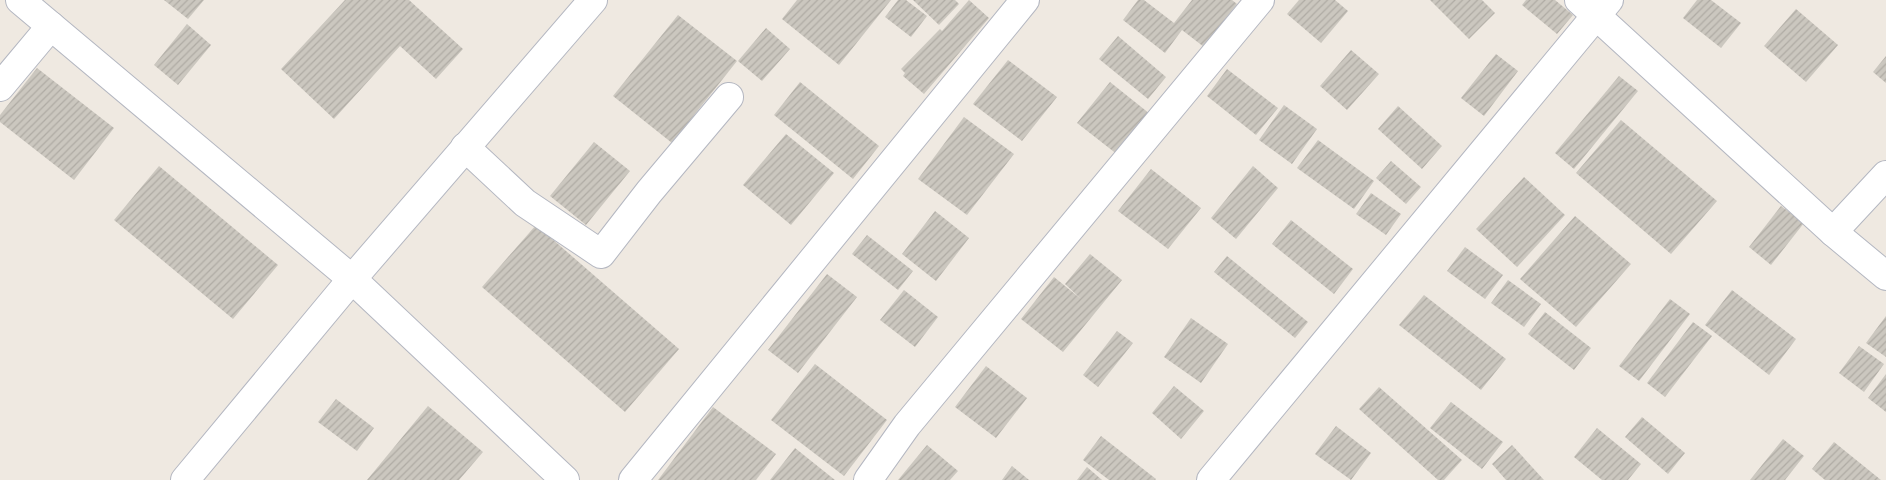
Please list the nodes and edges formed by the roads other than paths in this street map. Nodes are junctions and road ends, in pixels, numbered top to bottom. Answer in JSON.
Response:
{"nodes":[{"id":1,"x":20,"y":0,"type":"edge"},
{"id":2,"x":593,"y":0,"type":"edge"},
{"id":3,"x":1025,"y":0,"type":"edge"},
{"id":4,"x":1260,"y":0,"type":"edge"},
{"id":5,"x":1595,"y":5,"type":"edge"},
{"id":6,"x":50,"y":26,"type":"junction"},
{"id":7,"x":0,"y":87,"type":"edge"},
{"id":8,"x":729,"y":97,"type":"dead end"},
{"id":9,"x":465,"y":147,"type":"junction"},
{"id":10,"x":1886,"y":175,"type":"edge"},
{"id":11,"x":1833,"y":232,"type":"junction"},
{"id":12,"x":1886,"y":276,"type":"edge"},
{"id":13,"x":352,"y":279,"type":"junction"},
{"id":14,"x":184,"y":480,"type":"edge"},
{"id":15,"x":565,"y":480,"type":"edge"},
{"id":16,"x":633,"y":480,"type":"edge"},
{"id":17,"x":868,"y":480,"type":"edge"},
{"id":18,"x":1211,"y":480,"type":"edge"}],
"edges":[{"from":1,"to":6,"type":"street"},
{"from":2,"to":9,"type":"street"},
{"from":3,"to":16,"type":"street"},
{"from":4,"to":17,"type":"street"},
{"from":5,"to":11,"type":"street"},
{"from":5,"to":18,"type":"street"},
{"from":6,"to":7,"type":"street"},
{"from":6,"to":13,"type":"street"},
{"from":8,"to":9,"type":"street"},
{"from":9,"to":13,"type":"street"},
{"from":10,"to":11,"type":"street"},
{"from":11,"to":12,"type":"street"},
{"from":13,"to":14,"type":"street"},
{"from":13,"to":15,"type":"street"}]}
